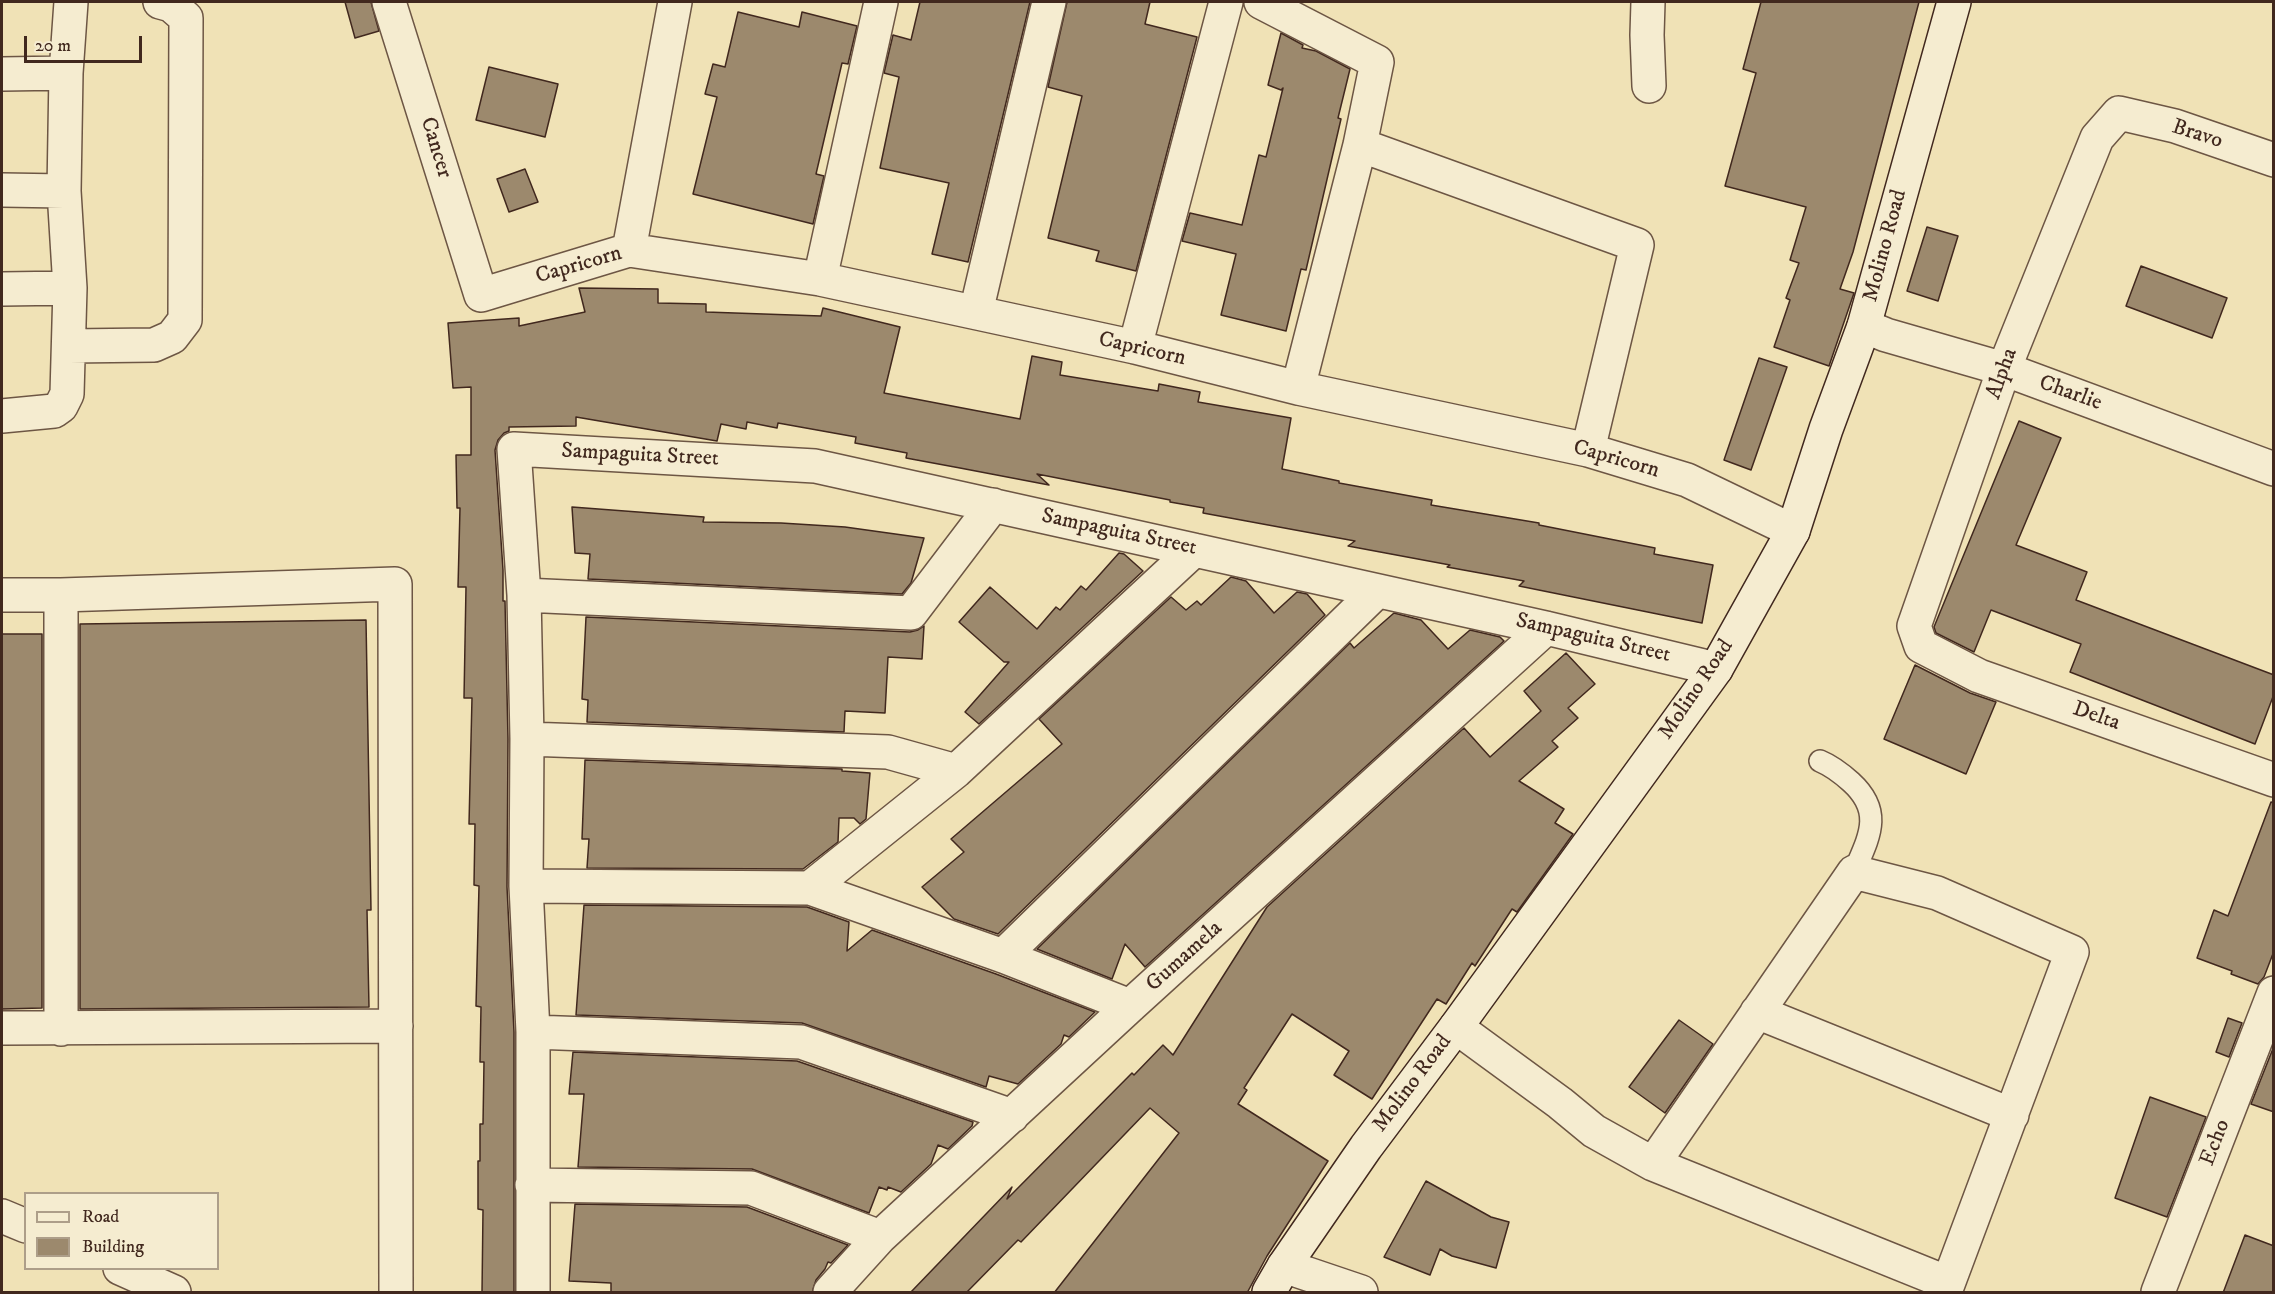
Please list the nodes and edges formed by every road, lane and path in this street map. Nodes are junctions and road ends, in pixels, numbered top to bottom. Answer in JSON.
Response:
{"nodes":[{"id":1,"x":71,"y":2,"type":"edge"},
{"id":2,"x":160,"y":2,"type":"edge"},
{"id":3,"x":389,"y":2,"type":"edge"},
{"id":4,"x":675,"y":2,"type":"edge"},
{"id":5,"x":881,"y":2,"type":"edge"},
{"id":6,"x":1049,"y":2,"type":"edge"},
{"id":7,"x":1226,"y":2,"type":"edge"},
{"id":8,"x":1261,"y":2,"type":"edge"},
{"id":9,"x":1648,"y":2,"type":"edge"},
{"id":10,"x":1954,"y":2,"type":"edge"},
{"id":11,"x":66,"y":73,"type":"junction"},
{"id":12,"x":2,"y":74,"type":"edge"},
{"id":13,"x":1649,"y":86,"type":"dead end"},
{"id":14,"x":2120,"y":113,"type":"joint"},
{"id":15,"x":1360,"y":145,"type":"junction"},
{"id":16,"x":2274,"y":160,"type":"edge"},
{"id":17,"x":2,"y":190,"type":"edge"},
{"id":18,"x":64,"y":191,"type":"junction"},
{"id":19,"x":629,"y":250,"type":"junction"},
{"id":20,"x":820,"y":279,"type":"junction"},
{"id":21,"x":70,"y":288,"type":"junction"},
{"id":22,"x":2,"y":289,"type":"edge"},
{"id":23,"x":481,"y":295,"type":"joint"},
{"id":24,"x":976,"y":312,"type":"junction"},
{"id":25,"x":1864,"y":326,"type":"junction"},
{"id":26,"x":69,"y":346,"type":"junction"},
{"id":27,"x":1135,"y":347,"type":"junction"},
{"id":28,"x":2004,"y":369,"type":"junction"},
{"id":29,"x":1298,"y":388,"type":"junction"},
{"id":30,"x":2,"y":416,"type":"edge"},
{"id":31,"x":1588,"y":450,"type":"junction"},
{"id":32,"x":2274,"y":469,"type":"edge"},
{"id":33,"x":993,"y":505,"type":"junction"},
{"id":34,"x":1793,"y":531,"type":"junction"},
{"id":35,"x":1194,"y":550,"type":"junction"},
{"id":36,"x":1377,"y":591,"type":"junction"},
{"id":37,"x":2,"y":595,"type":"edge"},
{"id":38,"x":61,"y":595,"type":"junction"},
{"id":39,"x":524,"y":595,"type":"junction"},
{"id":40,"x":1546,"y":628,"type":"junction"},
{"id":41,"x":1921,"y":646,"type":"joint"},
{"id":42,"x":1716,"y":669,"type":"junction"},
{"id":43,"x":527,"y":739,"type":"junction"},
{"id":44,"x":1820,"y":761,"type":"dead end"},
{"id":45,"x":956,"y":771,"type":"junction"},
{"id":46,"x":2274,"y":780,"type":"edge"},
{"id":47,"x":1854,"y":872,"type":"junction"},
{"id":48,"x":526,"y":886,"type":"junction"},
{"id":49,"x":810,"y":888,"type":"junction"},
{"id":50,"x":1003,"y":956,"type":"junction"},
{"id":51,"x":2274,"y":993,"type":"edge"},
{"id":52,"x":1130,"y":1006,"type":"junction"},
{"id":53,"x":1757,"y":1012,"type":"junction"},
{"id":54,"x":396,"y":1026,"type":"junction"},
{"id":55,"x":1456,"y":1027,"type":"junction"},
{"id":56,"x":2,"y":1028,"type":"edge"},
{"id":57,"x":61,"y":1029,"type":"junction"},
{"id":58,"x":533,"y":1032,"type":"junction"},
{"id":59,"x":2012,"y":1115,"type":"junction"},
{"id":60,"x":1012,"y":1116,"type":"junction"},
{"id":61,"x":1653,"y":1164,"type":"junction"},
{"id":62,"x":532,"y":1185,"type":"junction"},
{"id":63,"x":2,"y":1216,"type":"edge"},
{"id":64,"x":24,"y":1226,"type":"edge"},
{"id":65,"x":880,"y":1237,"type":"junction"},
{"id":66,"x":122,"y":1270,"type":"edge"},
{"id":67,"x":1277,"y":1279,"type":"edge"},
{"id":68,"x":1947,"y":1288,"type":"edge"},
{"id":69,"x":174,"y":1293,"type":"edge"},
{"id":70,"x":396,"y":1293,"type":"edge"},
{"id":71,"x":533,"y":1293,"type":"edge"},
{"id":72,"x":830,"y":1293,"type":"edge"},
{"id":73,"x":1361,"y":1293,"type":"edge"},
{"id":74,"x":2158,"y":1293,"type":"edge"}],
"edges":[{"from":1,"to":11,"type":"street"},
{"from":2,"to":26,"type":"street"},
{"from":3,"to":23,"type":"street","name":"Cancer"},
{"from":4,"to":19,"type":"street"},
{"from":5,"to":20,"type":"street"},
{"from":6,"to":24,"type":"street"},
{"from":7,"to":27,"type":"street"},
{"from":8,"to":15,"type":"street"},
{"from":9,"to":13,"type":"street"},
{"from":10,"to":25,"type":"street","name":"Molino Road"},
{"from":11,"to":12,"type":"street"},
{"from":11,"to":18,"type":"street"},
{"from":14,"to":16,"type":"street","name":"Bravo"},
{"from":14,"to":28,"type":"street","name":"Alpha"},
{"from":15,"to":29,"type":"street"},
{"from":15,"to":31,"type":"street"},
{"from":17,"to":18,"type":"street"},
{"from":18,"to":21,"type":"street"},
{"from":19,"to":20,"type":"street","name":"Capricorn"},
{"from":19,"to":23,"type":"street","name":"Capricorn"},
{"from":20,"to":24,"type":"street","name":"Capricorn"},
{"from":21,"to":22,"type":"street"},
{"from":21,"to":26,"type":"street"},
{"from":24,"to":27,"type":"street","name":"Capricorn"},
{"from":25,"to":28,"type":"street","name":"Charlie"},
{"from":25,"to":34,"type":"street","name":"Molino Road"},
{"from":26,"to":30,"type":"street"},
{"from":27,"to":29,"type":"street","name":"Capricorn"},
{"from":28,"to":32,"type":"street","name":"Charlie"},
{"from":28,"to":41,"type":"street","name":"Alpha"},
{"from":29,"to":31,"type":"street","name":"Capricorn"},
{"from":31,"to":34,"type":"street","name":"Capricorn"},
{"from":33,"to":35,"type":"street","name":"Sampaguita Street"},
{"from":33,"to":39,"type":"street"},
{"from":33,"to":39,"type":"street","name":"Sampaguita Street"},
{"from":34,"to":42,"type":"street","name":"Molino Road"},
{"from":35,"to":36,"type":"street","name":"Sampaguita Street"},
{"from":35,"to":45,"type":"street"},
{"from":36,"to":40,"type":"street","name":"Sampaguita Street"},
{"from":36,"to":50,"type":"street"},
{"from":37,"to":38,"type":"street"},
{"from":38,"to":54,"type":"street"},
{"from":38,"to":57,"type":"street"},
{"from":39,"to":43,"type":"street"},
{"from":40,"to":42,"type":"street","name":"Sampaguita Street"},
{"from":40,"to":52,"type":"street","name":"Gumamela"},
{"from":41,"to":46,"type":"street","name":"Delta"},
{"from":42,"to":55,"type":"street","name":"Molino Road"},
{"from":43,"to":45,"type":"street"},
{"from":43,"to":48,"type":"street"},
{"from":44,"to":47,"type":"lane"},
{"from":45,"to":49,"type":"street"},
{"from":47,"to":53,"type":"street"},
{"from":47,"to":59,"type":"street"},
{"from":48,"to":49,"type":"street"},
{"from":48,"to":58,"type":"street"},
{"from":49,"to":50,"type":"street"},
{"from":50,"to":52,"type":"street"},
{"from":51,"to":74,"type":"street","name":"Echo"},
{"from":52,"to":60,"type":"street","name":"Gumamela"},
{"from":53,"to":59,"type":"street"},
{"from":53,"to":61,"type":"street"},
{"from":54,"to":57,"type":"street"},
{"from":54,"to":70,"type":"street"},
{"from":55,"to":61,"type":"street"},
{"from":55,"to":67,"type":"street","name":"Molino Road"},
{"from":56,"to":57,"type":"street"},
{"from":58,"to":60,"type":"street"},
{"from":58,"to":62,"type":"street"},
{"from":59,"to":68,"type":"street"},
{"from":60,"to":65,"type":"street","name":"Gumamela"},
{"from":61,"to":68,"type":"street"},
{"from":62,"to":65,"type":"street"},
{"from":62,"to":71,"type":"street"},
{"from":63,"to":64,"type":"street"},
{"from":65,"to":72,"type":"street","name":"Gumamela"},
{"from":66,"to":69,"type":"street"},
{"from":67,"to":73,"type":"street"}]}
